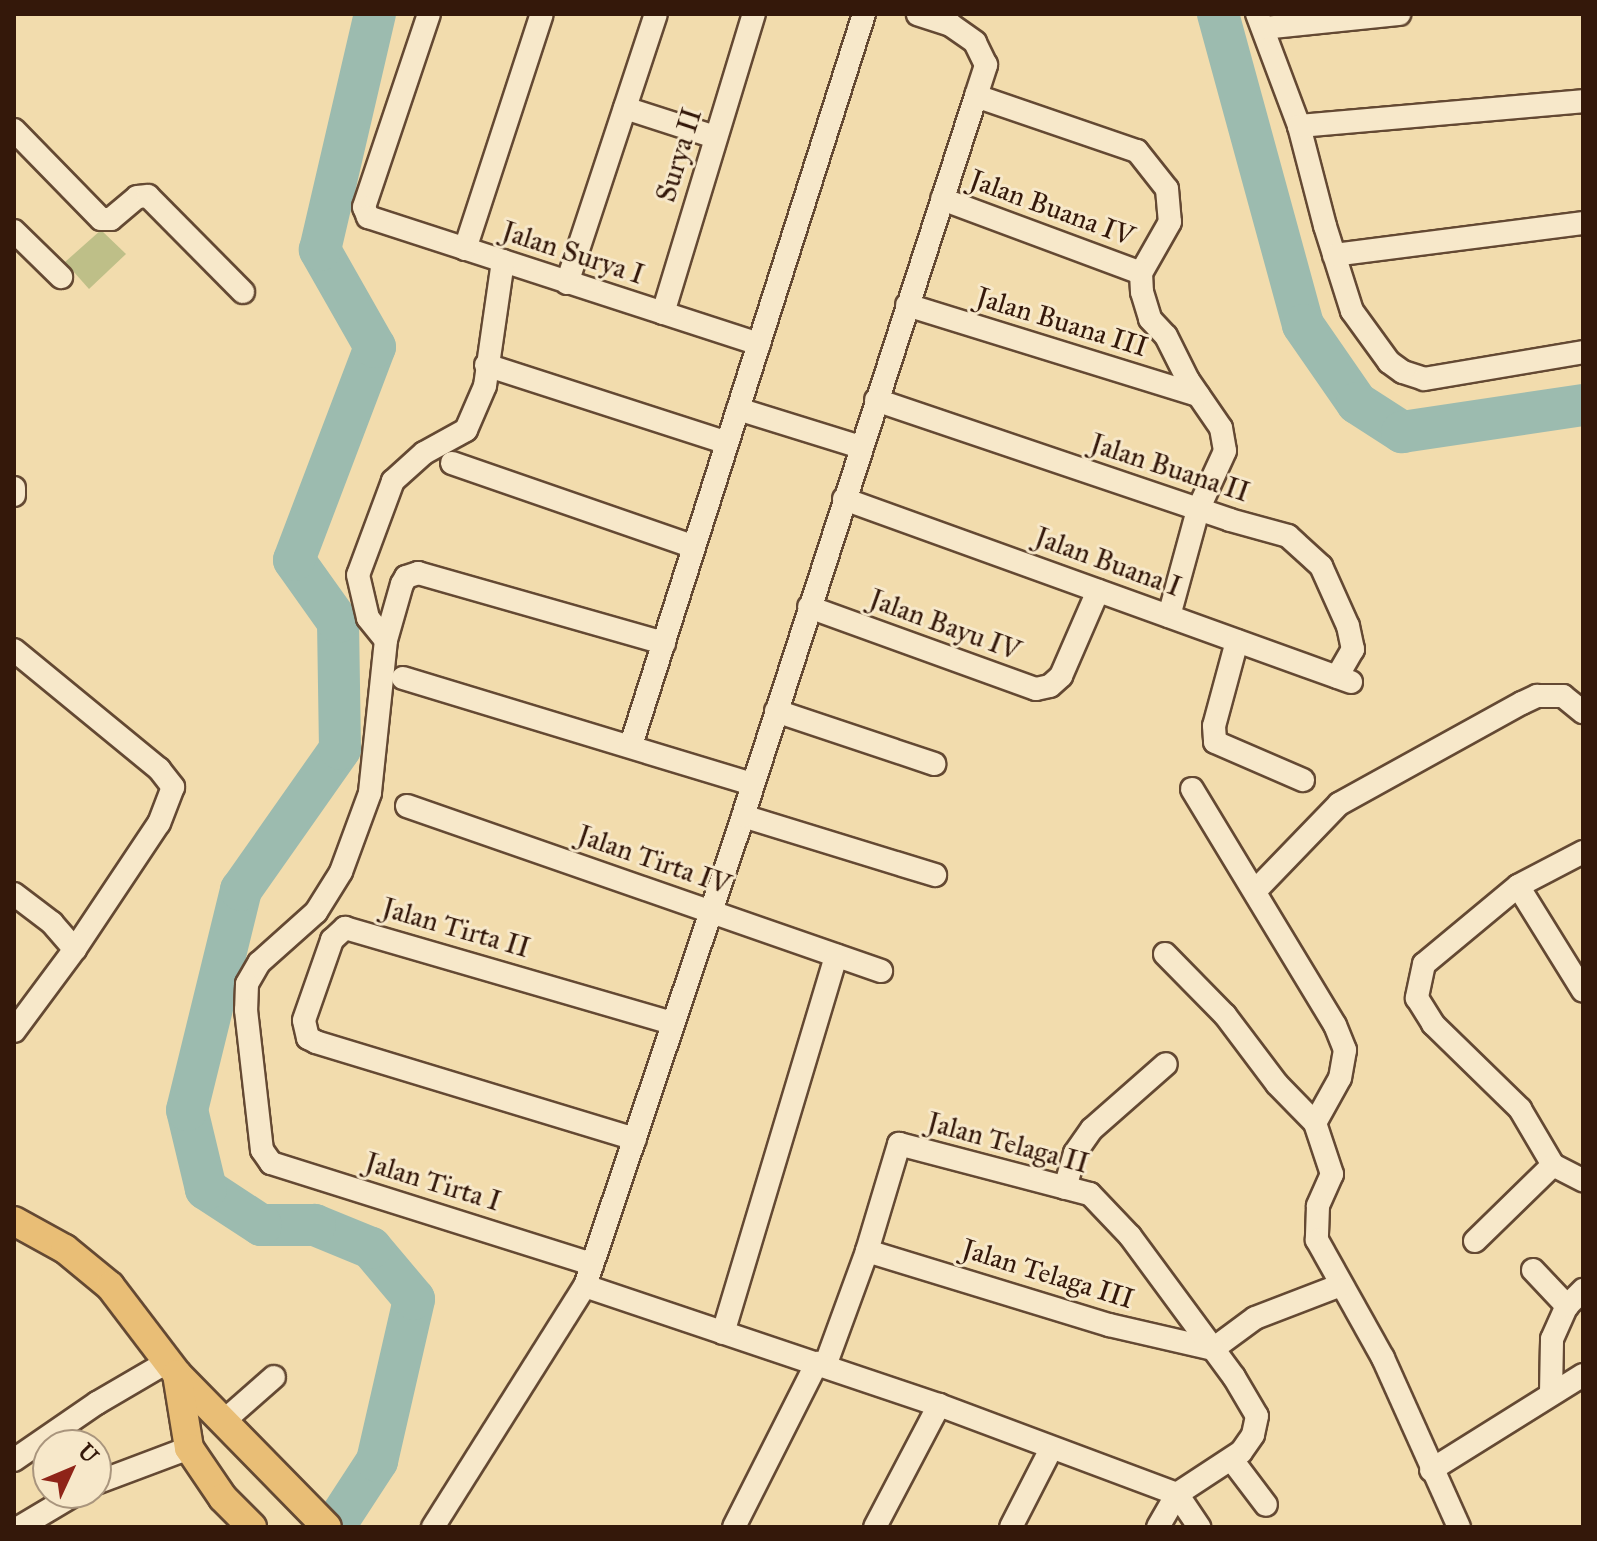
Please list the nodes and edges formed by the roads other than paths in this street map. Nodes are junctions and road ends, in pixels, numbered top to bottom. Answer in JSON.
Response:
{"nodes":[{"id":1,"x":429,"y":14,"type":"edge"},
{"id":2,"x":542,"y":14,"type":"edge"},
{"id":3,"x":656,"y":14,"type":"edge"},
{"id":4,"x":754,"y":14,"type":"edge"},
{"id":5,"x":864,"y":14,"type":"edge"},
{"id":6,"x":918,"y":14,"type":"edge"},
{"id":7,"x":1399,"y":14,"type":"edge"},
{"id":8,"x":1346,"y":17,"type":"edge"},
{"id":9,"x":1261,"y":21,"type":"edge"},
{"id":10,"x":976,"y":96,"type":"junction"},
{"id":11,"x":1583,"y":101,"type":"edge"},
{"id":12,"x":625,"y":108,"type":"junction"},
{"id":13,"x":1299,"y":126,"type":"junction"},
{"id":14,"x":14,"y":130,"type":"edge"},
{"id":15,"x":715,"y":137,"type":"junction"},
{"id":16,"x":942,"y":199,"type":"junction"},
{"id":17,"x":1583,"y":223,"type":"edge"},
{"id":18,"x":14,"y":231,"type":"edge"},
{"id":19,"x":465,"y":249,"type":"junction"},
{"id":20,"x":1334,"y":255,"type":"junction"},
{"id":21,"x":503,"y":261,"type":"junction"},
{"id":22,"x":1141,"y":273,"type":"junction"},
{"id":23,"x":61,"y":277,"type":"dead end"},
{"id":24,"x":567,"y":283,"type":"junction"},
{"id":25,"x":243,"y":292,"type":"dead end"},
{"id":26,"x":907,"y":305,"type":"junction"},
{"id":27,"x":663,"y":313,"type":"junction"},
{"id":28,"x":759,"y":344,"type":"junction"},
{"id":29,"x":1583,"y":352,"type":"edge"},
{"id":30,"x":486,"y":365,"type":"junction"},
{"id":31,"x":1198,"y":395,"type":"junction"},
{"id":32,"x":876,"y":400,"type":"junction"},
{"id":33,"x":738,"y":409,"type":"junction"},
{"id":34,"x":727,"y":443,"type":"junction"},
{"id":35,"x":861,"y":447,"type":"junction"},
{"id":36,"x":452,"y":463,"type":"dead end"},
{"id":37,"x":14,"y":488,"type":"edge"},
{"id":38,"x":14,"y":495,"type":"edge"},
{"id":39,"x":844,"y":499,"type":"junction"},
{"id":40,"x":1198,"y":510,"type":"junction"},
{"id":41,"x":694,"y":547,"type":"junction"},
{"id":42,"x":1098,"y":591,"type":"junction"},
{"id":43,"x":809,"y":607,"type":"junction"},
{"id":44,"x":1169,"y":616,"type":"junction"},
{"id":45,"x":386,"y":640,"type":"junction"},
{"id":46,"x":1237,"y":641,"type":"junction"},
{"id":47,"x":664,"y":643,"type":"junction"},
{"id":48,"x":14,"y":650,"type":"edge"},
{"id":49,"x":403,"y":678,"type":"dead end"},
{"id":50,"x":1344,"y":680,"type":"joint"},
{"id":51,"x":776,"y":711,"type":"junction"},
{"id":52,"x":1583,"y":712,"type":"edge"},
{"id":53,"x":631,"y":745,"type":"junction"},
{"id":54,"x":934,"y":764,"type":"dead end"},
{"id":55,"x":1303,"y":780,"type":"dead end"},
{"id":56,"x":751,"y":784,"type":"junction"},
{"id":57,"x":1192,"y":789,"type":"dead end"},
{"id":58,"x":407,"y":806,"type":"dead end"},
{"id":59,"x":743,"y":816,"type":"junction"},
{"id":60,"x":1583,"y":852,"type":"edge"},
{"id":61,"x":935,"y":875,"type":"dead end"},
{"id":62,"x":1518,"y":886,"type":"junction"},
{"id":63,"x":1256,"y":890,"type":"junction"},
{"id":64,"x":14,"y":894,"type":"edge"},
{"id":65,"x":710,"y":912,"type":"junction"},
{"id":66,"x":75,"y":949,"type":"junction"},
{"id":67,"x":1165,"y":954,"type":"dead end"},
{"id":68,"x":836,"y":956,"type":"junction"},
{"id":69,"x":881,"y":971,"type":"dead end"},
{"id":70,"x":1583,"y":991,"type":"edge"},
{"id":71,"x":673,"y":1023,"type":"junction"},
{"id":72,"x":14,"y":1031,"type":"edge"},
{"id":73,"x":1166,"y":1064,"type":"dead end"},
{"id":74,"x":1315,"y":1123,"type":"junction"},
{"id":75,"x":635,"y":1139,"type":"junction"},
{"id":76,"x":1553,"y":1165,"type":"junction"},
{"id":77,"x":1583,"y":1180,"type":"edge"},
{"id":78,"x":1065,"y":1188,"type":"junction"},
{"id":79,"x":14,"y":1221,"type":"edge"},
{"id":80,"x":1475,"y":1241,"type":"dead end"},
{"id":81,"x":867,"y":1251,"type":"junction"},
{"id":82,"x":592,"y":1264,"type":"junction"},
{"id":83,"x":1533,"y":1270,"type":"dead end"},
{"id":84,"x":1341,"y":1285,"type":"junction"},
{"id":85,"x":585,"y":1286,"type":"junction"},
{"id":86,"x":1575,"y":1298,"type":"edge"},
{"id":87,"x":723,"y":1333,"type":"junction"},
{"id":88,"x":1213,"y":1349,"type":"junction"},
{"id":89,"x":821,"y":1364,"type":"junction"},
{"id":90,"x":173,"y":1368,"type":"junction"},
{"id":91,"x":1583,"y":1375,"type":"edge"},
{"id":92,"x":274,"y":1377,"type":"dead end"},
{"id":93,"x":1551,"y":1393,"type":"junction"},
{"id":94,"x":939,"y":1405,"type":"junction"},
{"id":95,"x":225,"y":1420,"type":"junction"},
{"id":96,"x":189,"y":1448,"type":"junction"},
{"id":97,"x":1051,"y":1449,"type":"junction"},
{"id":98,"x":14,"y":1460,"type":"edge"},
{"id":99,"x":1232,"y":1460,"type":"junction"},
{"id":100,"x":1431,"y":1470,"type":"junction"},
{"id":101,"x":112,"y":1477,"type":"edge"},
{"id":102,"x":1177,"y":1494,"type":"junction"},
{"id":103,"x":1266,"y":1505,"type":"dead end"},
{"id":104,"x":50,"y":1509,"type":"edge"},
{"id":105,"x":20,"y":1527,"type":"edge"},
{"id":106,"x":252,"y":1527,"type":"edge"},
{"id":107,"x":327,"y":1527,"type":"edge"},
{"id":108,"x":433,"y":1527,"type":"edge"},
{"id":109,"x":734,"y":1527,"type":"edge"},
{"id":110,"x":875,"y":1527,"type":"edge"},
{"id":111,"x":1011,"y":1527,"type":"edge"},
{"id":112,"x":1158,"y":1527,"type":"edge"},
{"id":113,"x":1199,"y":1527,"type":"edge"},
{"id":114,"x":1459,"y":1527,"type":"edge"}],
"edges":[{"from":1,"to":19,"type":"street","name":"Jalan Surya I"},
{"from":2,"to":19,"type":"street"},
{"from":3,"to":12,"type":"street"},
{"from":4,"to":15,"type":"street","name":"Surya II"},
{"from":5,"to":28,"type":"street"},
{"from":6,"to":10,"type":"street"},
{"from":7,"to":8,"type":"street"},
{"from":8,"to":9,"type":"street"},
{"from":9,"to":13,"type":"street"},
{"from":10,"to":16,"type":"street"},
{"from":10,"to":22,"type":"street"},
{"from":11,"to":13,"type":"street"},
{"from":12,"to":15,"type":"street"},
{"from":12,"to":24,"type":"street"},
{"from":13,"to":20,"type":"street"},
{"from":14,"to":25,"type":"street"},
{"from":15,"to":27,"type":"street","name":"Surya II"},
{"from":16,"to":22,"type":"street","name":"Jalan Buana IV"},
{"from":16,"to":26,"type":"street"},
{"from":17,"to":20,"type":"street"},
{"from":18,"to":23,"type":"street"},
{"from":19,"to":21,"type":"street","name":"Jalan Surya I"},
{"from":20,"to":29,"type":"street"},
{"from":21,"to":24,"type":"street","name":"Jalan Surya I"},
{"from":21,"to":30,"type":"street"},
{"from":22,"to":31,"type":"street"},
{"from":24,"to":27,"type":"street","name":"Jalan Surya I"},
{"from":26,"to":31,"type":"street","name":"Jalan Buana III"},
{"from":26,"to":32,"type":"street"},
{"from":27,"to":28,"type":"street","name":"Jalan Surya I"},
{"from":28,"to":33,"type":"street"},
{"from":30,"to":34,"type":"street"},
{"from":30,"to":45,"type":"street"},
{"from":31,"to":40,"type":"street"},
{"from":32,"to":35,"type":"street"},
{"from":32,"to":40,"type":"street","name":"Jalan Buana II"},
{"from":33,"to":34,"type":"street"},
{"from":33,"to":35,"type":"street"},
{"from":34,"to":41,"type":"street"},
{"from":35,"to":39,"type":"street"},
{"from":36,"to":41,"type":"street"},
{"from":37,"to":38,"type":"street"},
{"from":39,"to":42,"type":"street","name":"Jalan Buana I"},
{"from":39,"to":43,"type":"street"},
{"from":40,"to":44,"type":"street"},
{"from":40,"to":50,"type":"street","name":"Jalan Buana II"},
{"from":41,"to":47,"type":"street"},
{"from":42,"to":43,"type":"street","name":"Jalan Bayu IV"},
{"from":42,"to":44,"type":"street","name":"Jalan Buana I"},
{"from":43,"to":51,"type":"street"},
{"from":44,"to":46,"type":"street","name":"Jalan Buana I"},
{"from":45,"to":47,"type":"street"},
{"from":45,"to":82,"type":"street","name":"Jalan Tirta I"},
{"from":46,"to":50,"type":"street","name":"Jalan Buana I"},
{"from":46,"to":55,"type":"street"},
{"from":47,"to":53,"type":"street"},
{"from":48,"to":66,"type":"street"},
{"from":49,"to":53,"type":"street"},
{"from":51,"to":54,"type":"street"},
{"from":51,"to":56,"type":"street"},
{"from":52,"to":63,"type":"street"},
{"from":53,"to":56,"type":"street"},
{"from":56,"to":59,"type":"street"},
{"from":57,"to":63,"type":"street"},
{"from":58,"to":65,"type":"street","name":"Jalan Tirta IV"},
{"from":59,"to":61,"type":"street"},
{"from":59,"to":65,"type":"street"},
{"from":60,"to":62,"type":"street"},
{"from":62,"to":70,"type":"street"},
{"from":62,"to":76,"type":"street"},
{"from":63,"to":74,"type":"street"},
{"from":64,"to":66,"type":"street"},
{"from":65,"to":68,"type":"street","name":"Jalan Tirta IV"},
{"from":65,"to":71,"type":"street"},
{"from":66,"to":72,"type":"street"},
{"from":67,"to":74,"type":"street"},
{"from":68,"to":69,"type":"street","name":"Jalan Tirta IV"},
{"from":68,"to":87,"type":"street"},
{"from":71,"to":75,"type":"street"},
{"from":71,"to":75,"type":"street","name":"Jalan Tirta II"},
{"from":73,"to":78,"type":"street"},
{"from":74,"to":84,"type":"street"},
{"from":75,"to":82,"type":"street"},
{"from":76,"to":77,"type":"street"},
{"from":76,"to":80,"type":"street"},
{"from":78,"to":81,"type":"street","name":"Jalan Telaga II"},
{"from":78,"to":88,"type":"street","name":"Jalan Telaga II"},
{"from":79,"to":90,"type":"main road"},
{"from":81,"to":88,"type":"street","name":"Jalan Telaga III"},
{"from":81,"to":89,"type":"street","name":"Jalan Telaga II"},
{"from":82,"to":85,"type":"street"},
{"from":83,"to":86,"type":"street"},
{"from":84,"to":88,"type":"street"},
{"from":84,"to":100,"type":"street"},
{"from":85,"to":87,"type":"street"},
{"from":85,"to":108,"type":"street"},
{"from":86,"to":93,"type":"street"},
{"from":87,"to":89,"type":"street"},
{"from":88,"to":99,"type":"street","name":"Jalan Telaga II"},
{"from":89,"to":94,"type":"street"},
{"from":89,"to":109,"type":"street","name":"Jalan Telaga II"},
{"from":90,"to":95,"type":"main road"},
{"from":90,"to":96,"type":"main road"},
{"from":90,"to":98,"type":"street"},
{"from":91,"to":93,"type":"street"},
{"from":92,"to":95,"type":"street"},
{"from":93,"to":100,"type":"street"},
{"from":94,"to":97,"type":"street"},
{"from":94,"to":110,"type":"street"},
{"from":95,"to":107,"type":"main road"},
{"from":96,"to":101,"type":"street"},
{"from":96,"to":106,"type":"main road"},
{"from":97,"to":102,"type":"street"},
{"from":97,"to":111,"type":"street"},
{"from":99,"to":102,"type":"street"},
{"from":99,"to":103,"type":"street"},
{"from":100,"to":114,"type":"street"},
{"from":102,"to":112,"type":"street"},
{"from":102,"to":113,"type":"street"},
{"from":104,"to":105,"type":"street"}]}
